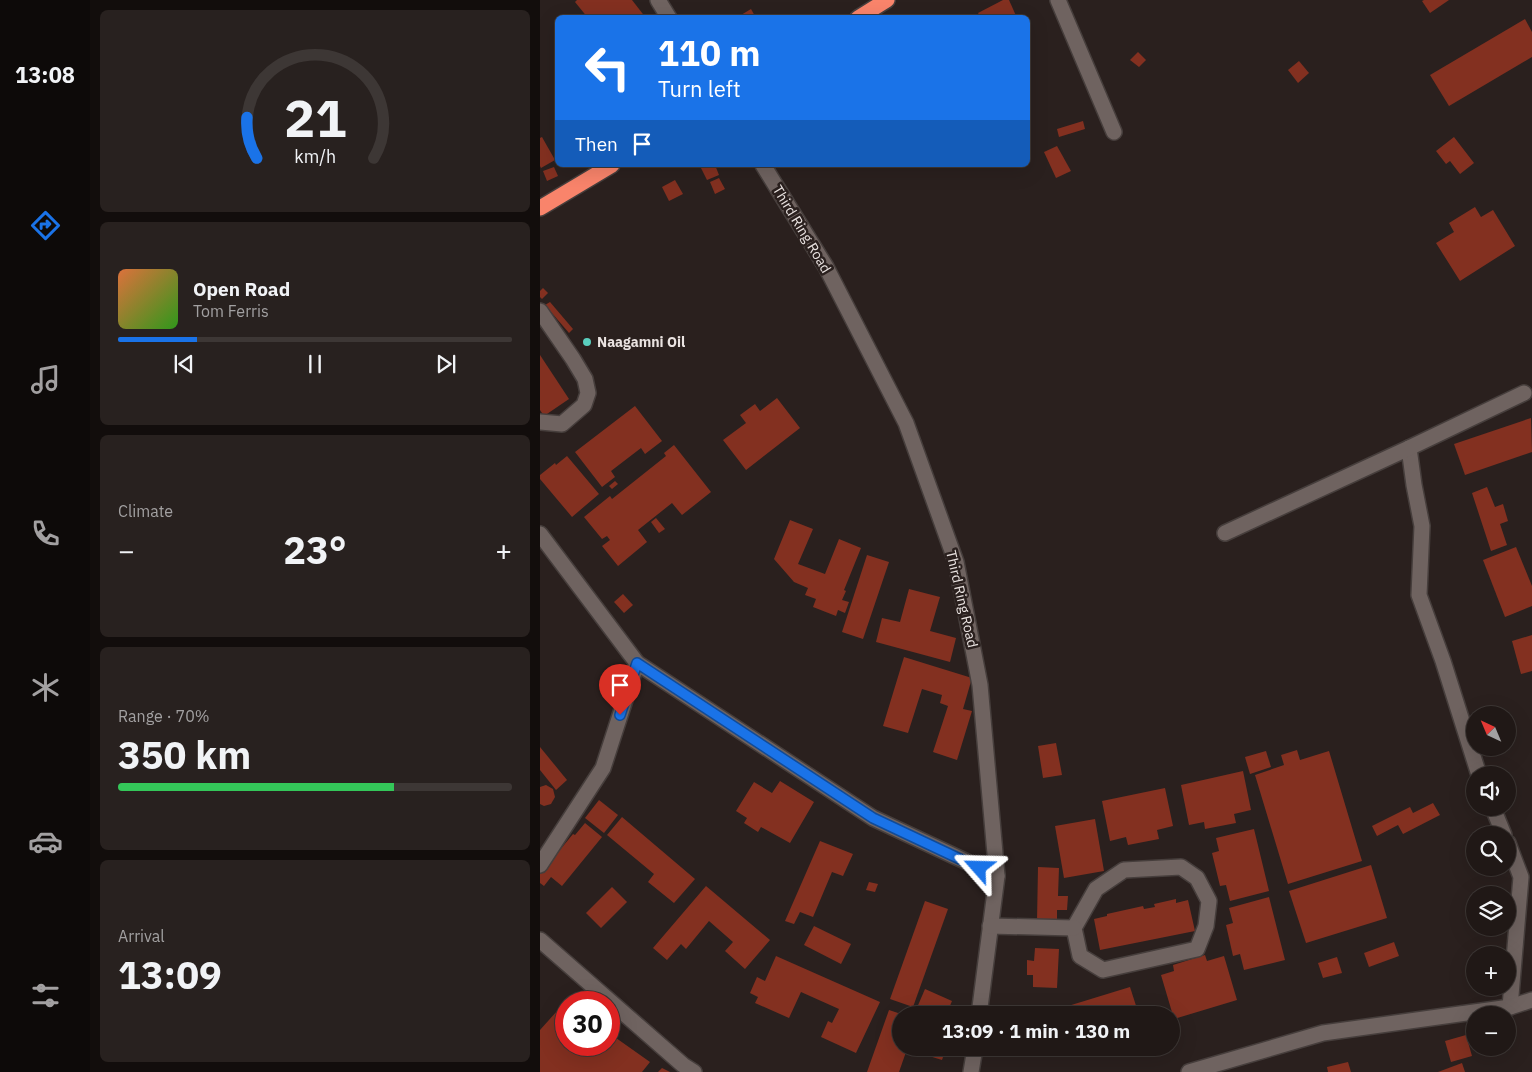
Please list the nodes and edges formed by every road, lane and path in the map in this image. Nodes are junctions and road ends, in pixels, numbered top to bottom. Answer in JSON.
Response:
{"nodes":[{"id":1,"x":658,"y":0,"type":"edge"},
{"id":2,"x":887,"y":0,"type":"edge"},
{"id":3,"x":1058,"y":0,"type":"edge"},
{"id":4,"x":667,"y":15,"type":"edge"},
{"id":5,"x":863,"y":15,"type":"edge"},
{"id":6,"x":1114,"y":132,"type":"dead end"},
{"id":7,"x":609,"y":167,"type":"edge"},
{"id":8,"x":764,"y":167,"type":"edge"},
{"id":9,"x":540,"y":208,"type":"edge"},
{"id":10,"x":541,"y":315,"type":"edge"},
{"id":11,"x":1524,"y":393,"type":"dead end"},
{"id":12,"x":540,"y":422,"type":"edge"},
{"id":13,"x":1409,"y":448,"type":"junction"},
{"id":14,"x":1224,"y":533,"type":"dead end"},
{"id":15,"x":540,"y":534,"type":"edge"},
{"id":16,"x":637,"y":663,"type":"junction"},
{"id":17,"x":1477,"y":766,"type":"edge"},
{"id":18,"x":1516,"y":864,"type":"edge"},
{"id":19,"x":540,"y":865,"type":"edge"},
{"id":20,"x":997,"y":876,"type":"junction"},
{"id":21,"x":990,"y":926,"type":"junction"},
{"id":22,"x":1074,"y":928,"type":"junction"},
{"id":23,"x":540,"y":940,"type":"edge"},
{"id":24,"x":1532,"y":1000,"type":"edge"},
{"id":25,"x":980,"y":1006,"type":"edge"},
{"id":26,"x":1510,"y":1006,"type":"edge"},
{"id":27,"x":1513,"y":1006,"type":"edge"},
{"id":28,"x":1466,"y":1013,"type":"edge"},
{"id":29,"x":974,"y":1056,"type":"edge"},
{"id":30,"x":694,"y":1072,"type":"edge"},
{"id":31,"x":971,"y":1072,"type":"edge"},
{"id":32,"x":1188,"y":1072,"type":"edge"}],
"edges":[{"from":1,"to":4,"type":"street"},
{"from":2,"to":5,"type":"highway"},
{"from":3,"to":6,"type":"street"},
{"from":7,"to":9,"type":"highway"},
{"from":8,"to":20,"type":"street","name":"Third Ring Road"},
{"from":10,"to":12,"type":"street"},
{"from":11,"to":13,"type":"street"},
{"from":13,"to":14,"type":"street"},
{"from":13,"to":17,"type":"street"},
{"from":15,"to":16,"type":"street"},
{"from":16,"to":19,"type":"street"},
{"from":16,"to":20,"type":"street"},
{"from":18,"to":26,"type":"street"},
{"from":20,"to":21,"type":"street","name":"Third Ring Road"},
{"from":21,"to":22,"type":"street"},
{"from":21,"to":25,"type":"street","name":"Third Ring Road"},
{"from":22,"to":22,"type":"street"},
{"from":23,"to":30,"type":"street"},
{"from":24,"to":27,"type":"street"},
{"from":28,"to":32,"type":"street"},
{"from":29,"to":31,"type":"street"}]}
